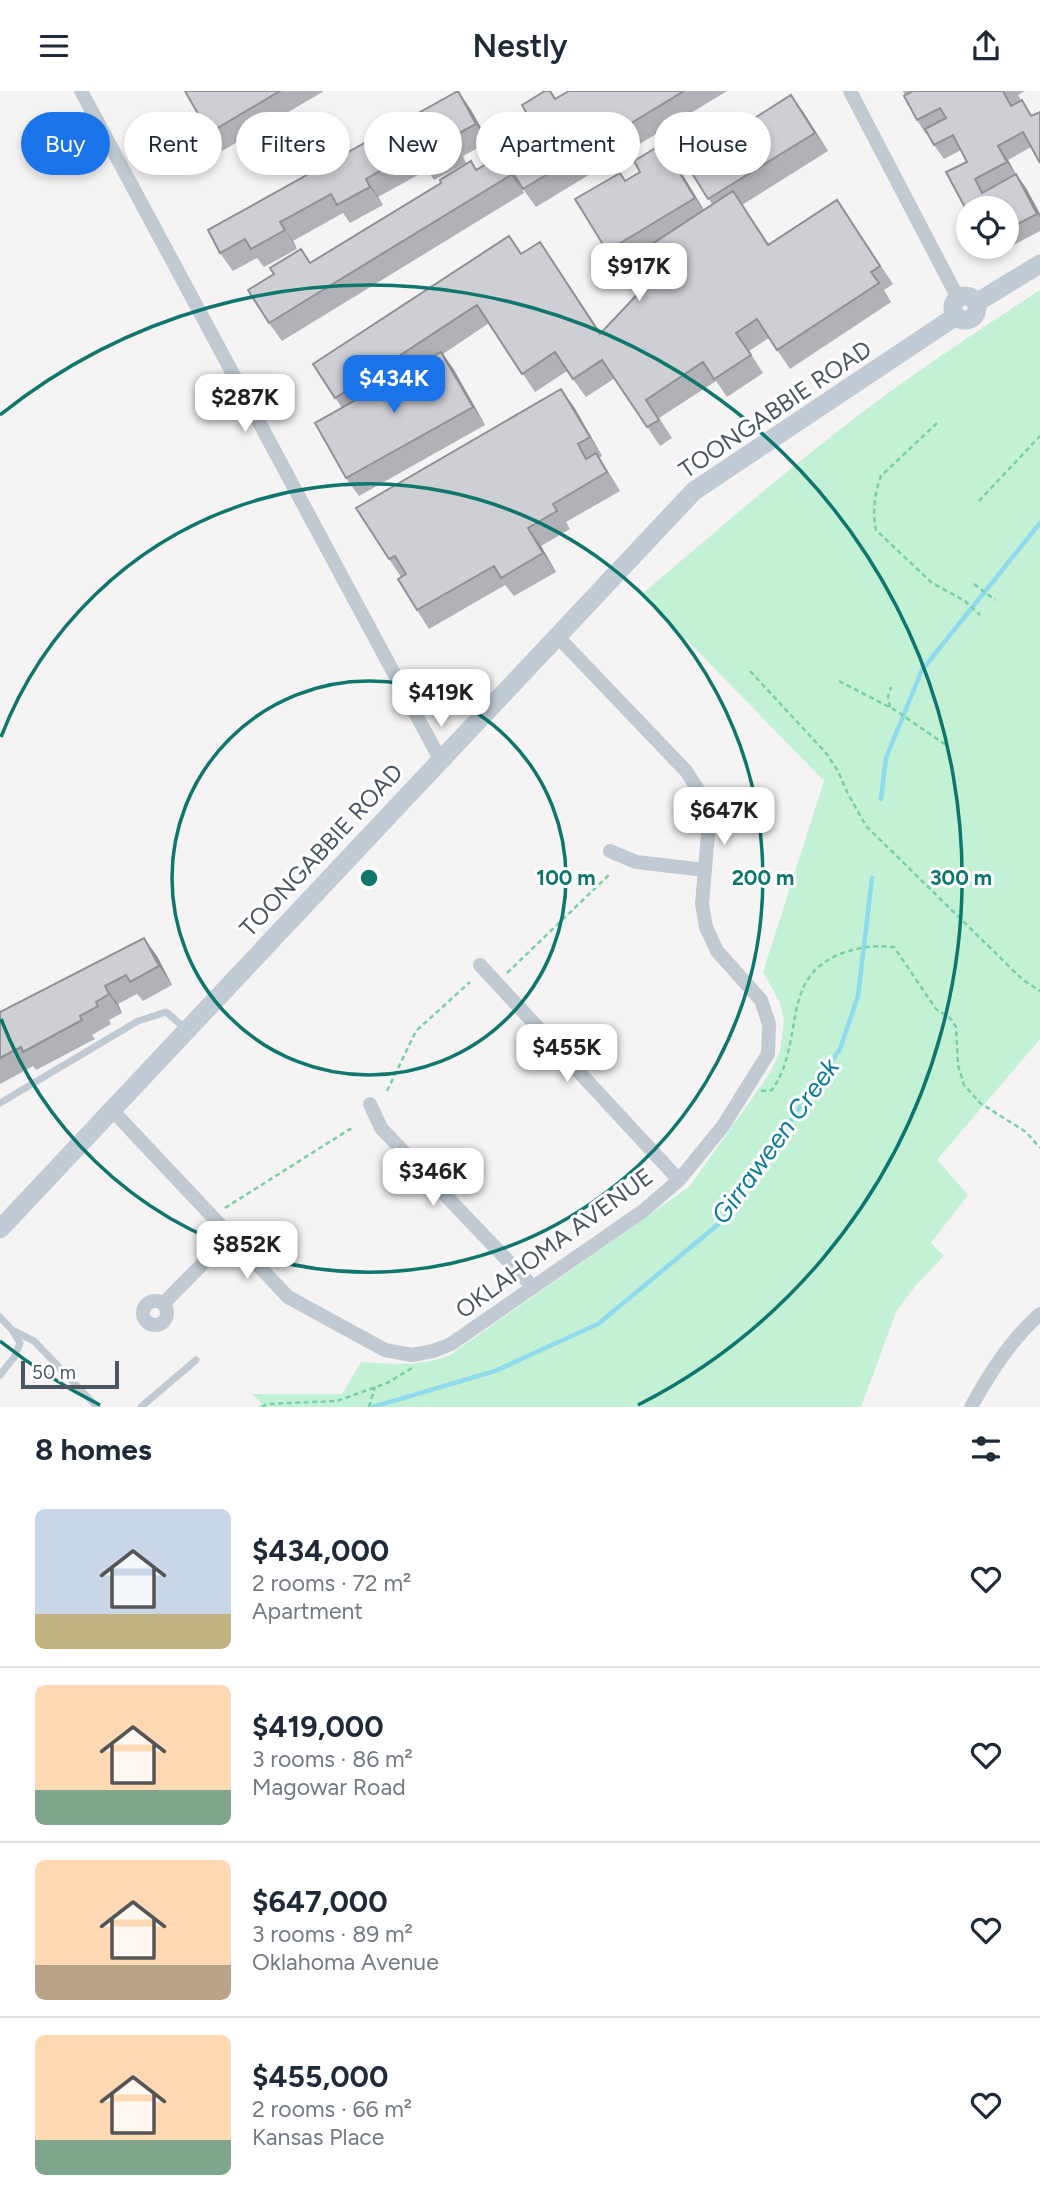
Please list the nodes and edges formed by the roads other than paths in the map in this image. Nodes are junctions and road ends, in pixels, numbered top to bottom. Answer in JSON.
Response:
{"nodes":[{"id":1,"x":81,"y":91,"type":"edge"},
{"id":2,"x":850,"y":91,"type":"edge"},
{"id":3,"x":1040,"y":264,"type":"edge"},
{"id":4,"x":963,"y":306,"type":"junction"},
{"id":5,"x":557,"y":636,"type":"junction"},
{"id":6,"x":440,"y":759,"type":"junction"},
{"id":7,"x":610,"y":851,"type":"dead end"},
{"id":8,"x":705,"y":870,"type":"junction"},
{"id":9,"x":480,"y":965,"type":"dead end"},
{"id":10,"x":187,"y":1029,"type":"junction"},
{"id":11,"x":0,"y":1103,"type":"edge"},
{"id":12,"x":370,"y":1104,"type":"dead end"},
{"id":13,"x":112,"y":1110,"type":"junction"},
{"id":14,"x":680,"y":1179,"type":"junction"},
{"id":15,"x":0,"y":1229,"type":"edge"},
{"id":16,"x":229,"y":1237,"type":"junction"},
{"id":17,"x":533,"y":1287,"type":"junction"},
{"id":18,"x":163,"y":1304,"type":"dead end"},
{"id":19,"x":1040,"y":1314,"type":"edge"},
{"id":20,"x":0,"y":1317,"type":"edge"},
{"id":21,"x":12,"y":1330,"type":"junction"},
{"id":22,"x":196,"y":1360,"type":"dead end"},
{"id":23,"x":0,"y":1375,"type":"edge"},
{"id":24,"x":97,"y":1407,"type":"edge"},
{"id":25,"x":141,"y":1407,"type":"edge"},
{"id":26,"x":971,"y":1407,"type":"edge"}],
"edges":[{"from":1,"to":6,"type":"street"},
{"from":2,"to":4,"type":"street"},
{"from":3,"to":4,"type":"main road","name":"TOONGABBIE ROAD"},
{"from":4,"to":5,"type":"main road","name":"TOONGABBIE ROAD"},
{"from":5,"to":6,"type":"main road","name":"TOONGABBIE ROAD"},
{"from":5,"to":8,"type":"street","name":"OKLAHOMA AVENUE"},
{"from":6,"to":10,"type":"main road","name":"TOONGABBIE ROAD"},
{"from":7,"to":8,"type":"street"},
{"from":8,"to":14,"type":"street","name":"OKLAHOMA AVENUE"},
{"from":9,"to":14,"type":"street"},
{"from":10,"to":11,"type":"lane"},
{"from":10,"to":13,"type":"main road","name":"TOONGABBIE ROAD"},
{"from":12,"to":17,"type":"street"},
{"from":13,"to":15,"type":"main road","name":"TOONGABBIE ROAD"},
{"from":13,"to":16,"type":"street","name":"OKLAHOMA AVENUE"},
{"from":14,"to":17,"type":"street","name":"OKLAHOMA AVENUE"},
{"from":16,"to":17,"type":"street","name":"OKLAHOMA AVENUE"},
{"from":16,"to":18,"type":"street"},
{"from":19,"to":26,"type":"street"},
{"from":20,"to":21,"type":"lane"},
{"from":21,"to":23,"type":"lane"},
{"from":21,"to":24,"type":"lane"},
{"from":22,"to":25,"type":"lane"}]}
